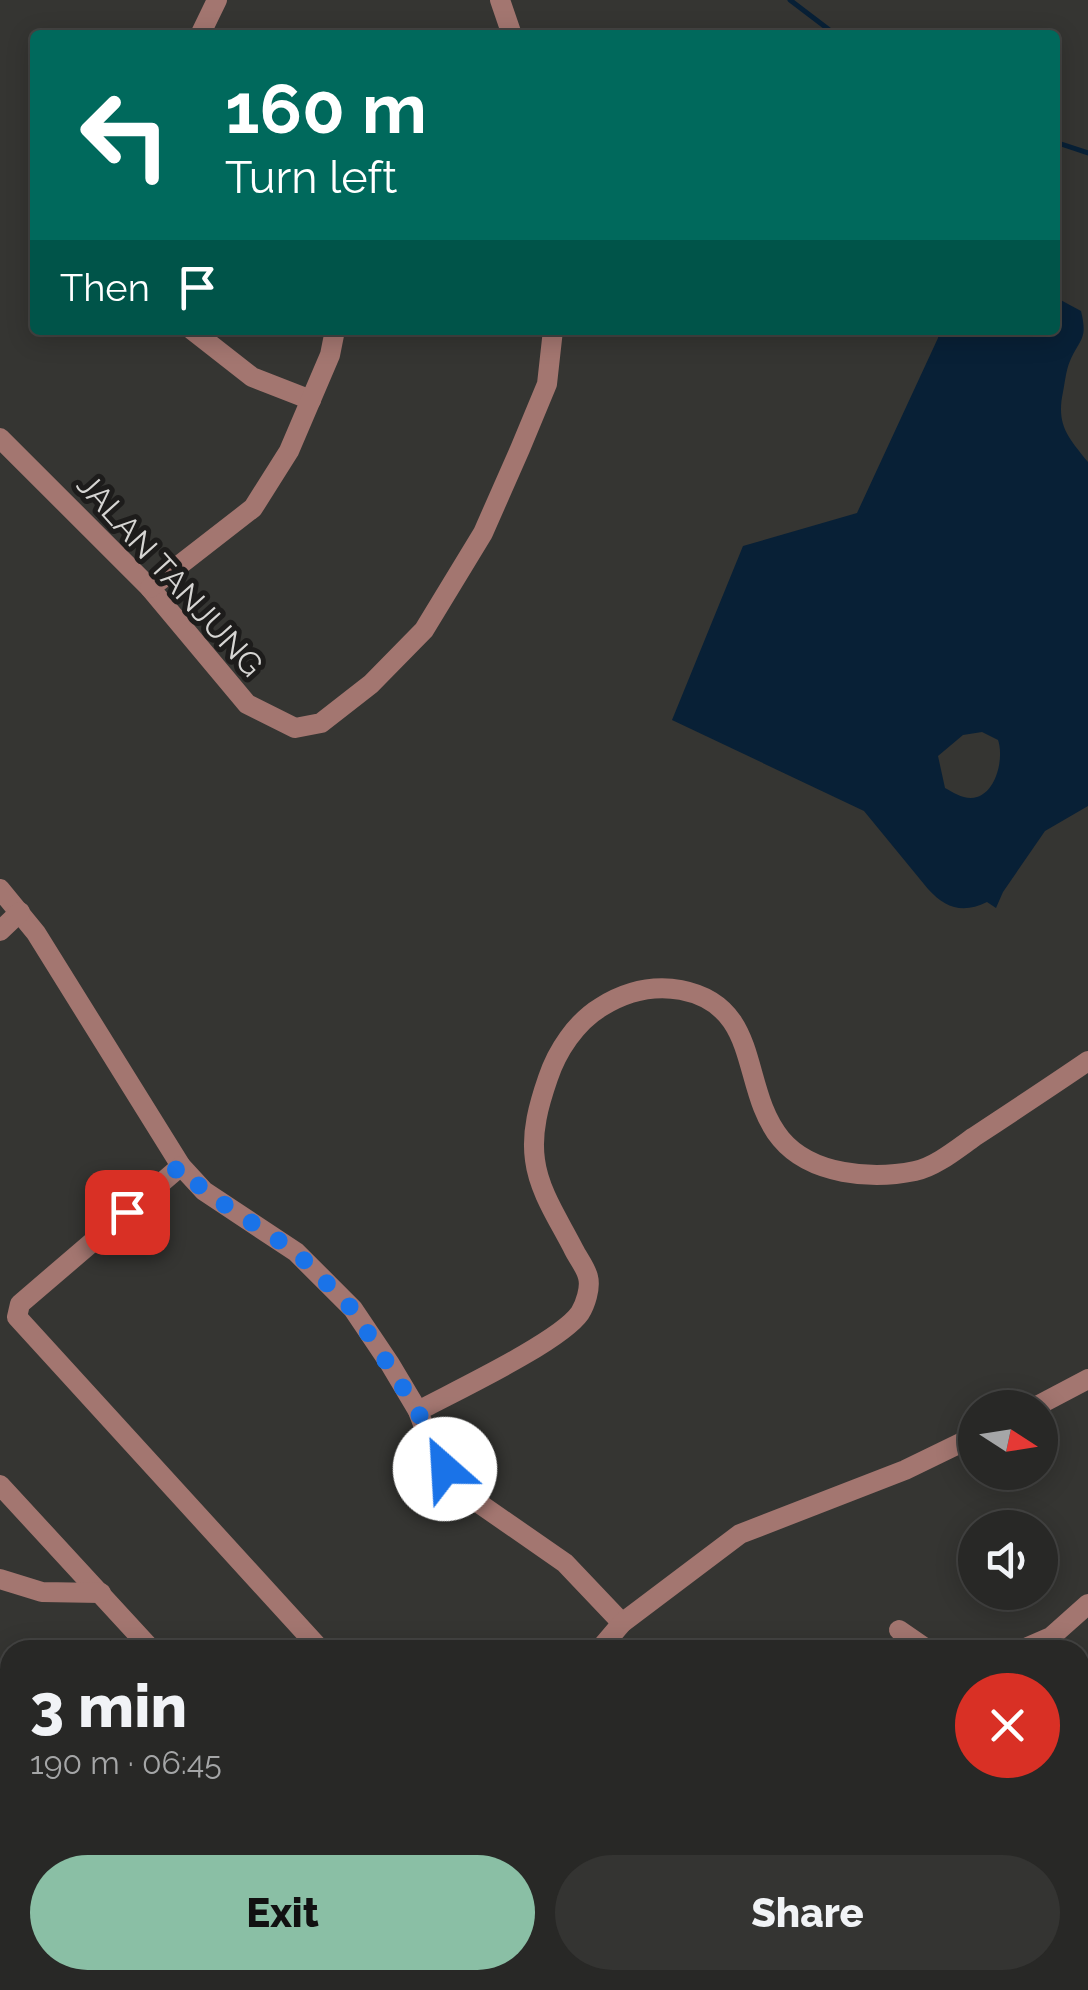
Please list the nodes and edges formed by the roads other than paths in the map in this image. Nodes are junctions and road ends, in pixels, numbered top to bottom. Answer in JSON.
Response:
{"nodes":[{"id":1,"x":217,"y":0,"type":"edge"},
{"id":2,"x":500,"y":0,"type":"edge"},
{"id":3,"x":202,"y":30,"type":"edge"},
{"id":4,"x":510,"y":30,"type":"edge"},
{"id":5,"x":198,"y":335,"type":"edge"},
{"id":6,"x":335,"y":335,"type":"edge"},
{"id":7,"x":551,"y":335,"type":"edge"},
{"id":8,"x":310,"y":400,"type":"junction"},
{"id":9,"x":0,"y":438,"type":"edge"},
{"id":10,"x":150,"y":588,"type":"junction"},
{"id":11,"x":0,"y":888,"type":"edge"},
{"id":12,"x":20,"y":912,"type":"junction"},
{"id":13,"x":0,"y":931,"type":"edge"},
{"id":14,"x":1088,"y":1062,"type":"edge"},
{"id":15,"x":180,"y":1166,"type":"junction"},
{"id":16,"x":1086,"y":1385,"type":"edge"},
{"id":17,"x":1058,"y":1397,"type":"edge"},
{"id":18,"x":418,"y":1411,"type":"junction"},
{"id":19,"x":958,"y":1444,"type":"edge"},
{"id":20,"x":0,"y":1486,"type":"edge"},
{"id":21,"x":0,"y":1579,"type":"edge"},
{"id":22,"x":101,"y":1594,"type":"junction"},
{"id":23,"x":1088,"y":1604,"type":"edge"},
{"id":24,"x":622,"y":1623,"type":"junction"},
{"id":25,"x":899,"y":1630,"type":"dead end"},
{"id":26,"x":143,"y":1640,"type":"edge"},
{"id":27,"x":311,"y":1640,"type":"edge"},
{"id":28,"x":608,"y":1640,"type":"edge"},
{"id":29,"x":914,"y":1640,"type":"edge"},
{"id":30,"x":1046,"y":1640,"type":"edge"}],
"edges":[{"from":1,"to":3,"type":"street"},
{"from":2,"to":4,"type":"street"},
{"from":5,"to":8,"type":"street"},
{"from":6,"to":8,"type":"street"},
{"from":7,"to":10,"type":"street","name":"JALAN TANJUNG"},
{"from":8,"to":10,"type":"street"},
{"from":9,"to":10,"type":"street","name":"JALAN TANJUNG"},
{"from":11,"to":12,"type":"street"},
{"from":12,"to":13,"type":"street"},
{"from":12,"to":15,"type":"street"},
{"from":14,"to":18,"type":"street"},
{"from":15,"to":18,"type":"street"},
{"from":15,"to":27,"type":"street"},
{"from":16,"to":17,"type":"street"},
{"from":18,"to":24,"type":"street"},
{"from":19,"to":24,"type":"street"},
{"from":20,"to":22,"type":"street"},
{"from":21,"to":22,"type":"street"},
{"from":22,"to":26,"type":"street"},
{"from":23,"to":30,"type":"street"},
{"from":24,"to":28,"type":"street"},
{"from":25,"to":29,"type":"street"}]}
